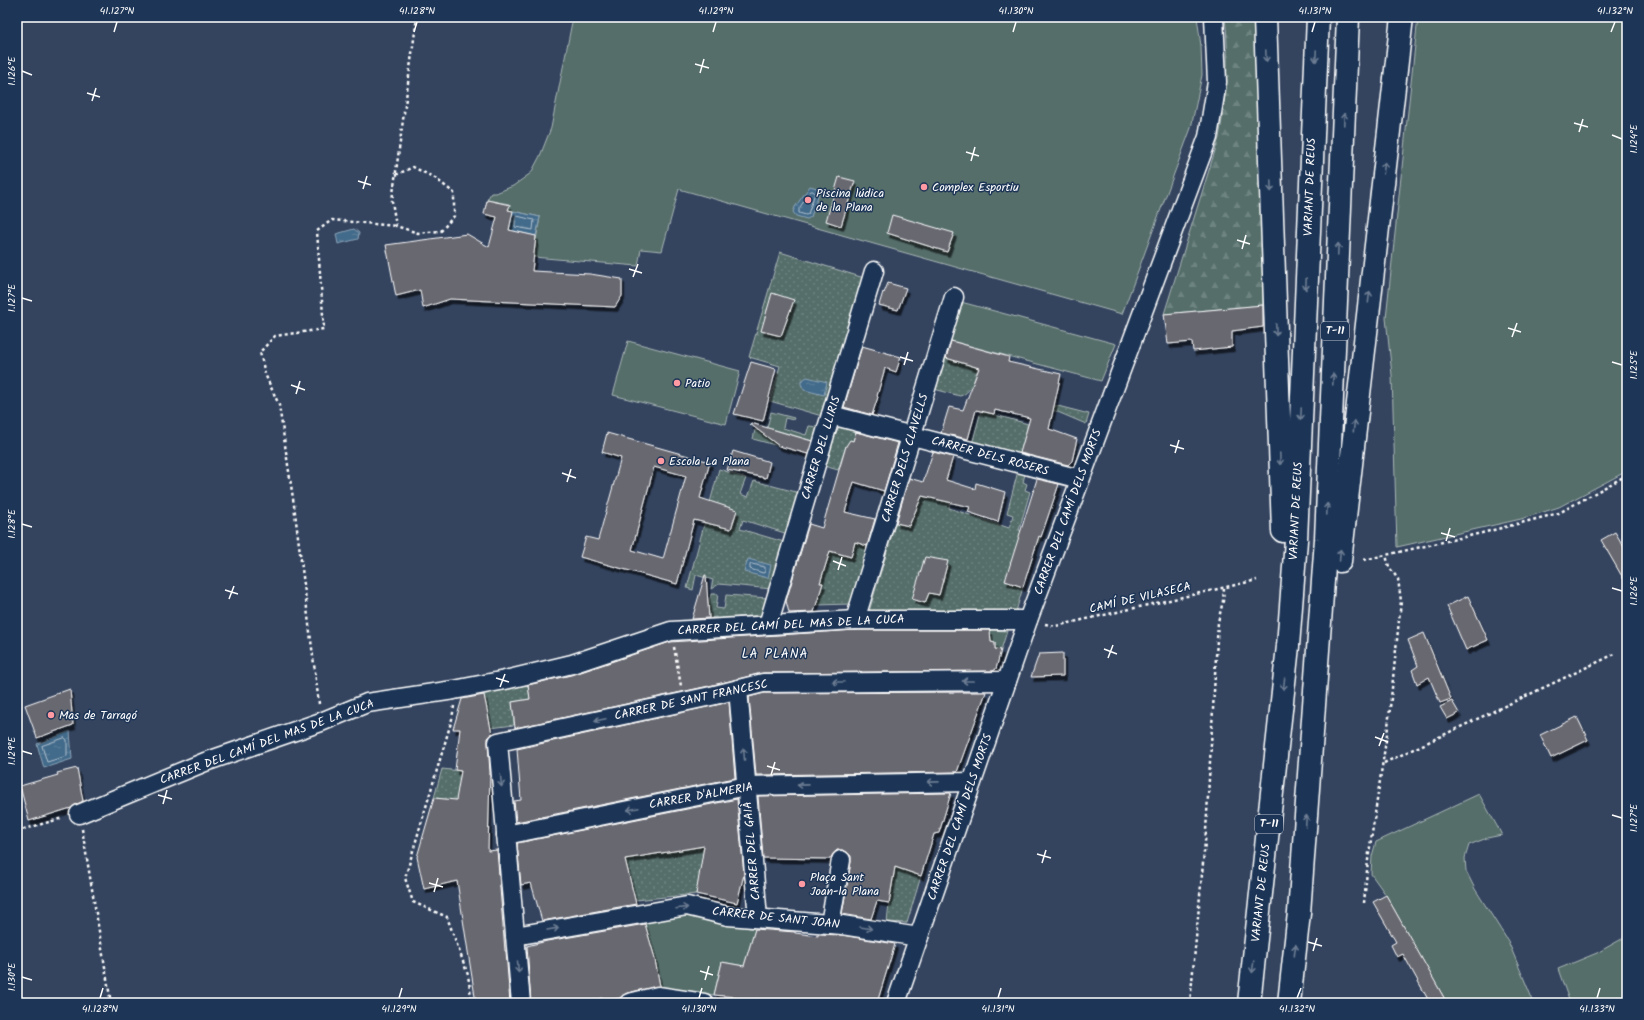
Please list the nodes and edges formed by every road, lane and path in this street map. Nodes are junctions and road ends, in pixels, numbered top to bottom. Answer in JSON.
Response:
{"nodes":[{"id":1,"x":418,"y":17,"type":"edge"},
{"id":2,"x":1214,"y":17,"type":"edge"},
{"id":3,"x":1265,"y":17,"type":"edge"},
{"id":4,"x":1318,"y":17,"type":"edge"},
{"id":5,"x":1348,"y":17,"type":"edge"},
{"id":6,"x":1402,"y":17,"type":"edge"},
{"id":7,"x":396,"y":175,"type":"junction"},
{"id":8,"x":396,"y":226,"type":"junction"},
{"id":9,"x":874,"y":271,"type":"dead end"},
{"id":10,"x":954,"y":297,"type":"dead end"},
{"id":11,"x":831,"y":415,"type":"junction"},
{"id":12,"x":912,"y":436,"type":"junction"},
{"id":13,"x":1627,"y":475,"type":"edge"},
{"id":14,"x":1080,"y":479,"type":"junction"},
{"id":15,"x":1386,"y":555,"type":"junction"},
{"id":16,"x":1364,"y":560,"type":"dead end"},
{"id":17,"x":1257,"y":580,"type":"dead end"},
{"id":18,"x":1224,"y":588,"type":"junction"},
{"id":19,"x":856,"y":620,"type":"junction"},
{"id":20,"x":1028,"y":620,"type":"junction"},
{"id":21,"x":768,"y":625,"type":"junction"},
{"id":22,"x":1288,"y":646,"type":"junction"},
{"id":23,"x":1319,"y":646,"type":"junction"},
{"id":24,"x":674,"y":647,"type":"dead end"},
{"id":25,"x":1617,"y":653,"type":"dead end"},
{"id":26,"x":1007,"y":681,"type":"junction"},
{"id":27,"x":738,"y":689,"type":"junction"},
{"id":28,"x":454,"y":690,"type":"junction"},
{"id":29,"x":684,"y":702,"type":"junction"},
{"id":30,"x":321,"y":722,"type":"junction"},
{"id":31,"x":1383,"y":764,"type":"junction"},
{"id":32,"x":972,"y":782,"type":"junction"},
{"id":33,"x":747,"y":786,"type":"junction"},
{"id":34,"x":79,"y":814,"type":"junction"},
{"id":35,"x":17,"y":831,"type":"edge"},
{"id":36,"x":506,"y":835,"type":"junction"},
{"id":37,"x":841,"y":860,"type":"dead end"},
{"id":38,"x":1364,"y":903,"type":"dead end"},
{"id":39,"x":758,"y":918,"type":"junction"},
{"id":40,"x":830,"y":924,"type":"junction"},
{"id":41,"x":515,"y":936,"type":"junction"},
{"id":42,"x":919,"y":937,"type":"junction"},
{"id":43,"x":112,"y":1003,"type":"edge"},
{"id":44,"x":472,"y":1003,"type":"edge"},
{"id":45,"x":521,"y":1003,"type":"edge"},
{"id":46,"x":628,"y":1003,"type":"edge"},
{"id":47,"x":704,"y":1003,"type":"edge"},
{"id":48,"x":896,"y":1003,"type":"edge"},
{"id":49,"x":1190,"y":1003,"type":"edge"},
{"id":50,"x":1249,"y":1003,"type":"edge"},
{"id":51,"x":1289,"y":1003,"type":"edge"}],
"edges":[{"from":1,"to":7,"type":"path"},
{"from":2,"to":14,"type":"street","name":"CARRER DEL CAMÍ DELS MORTS"},
{"from":3,"to":22,"type":"highway","one_way":true},
{"from":4,"to":22,"type":"highway","name":"VARIANT DE REUS","number":"T-11","one_way":true},
{"from":23,"to":5,"type":"highway","number":"T-11","one_way":true},
{"from":23,"to":6,"type":"highway","one_way":true},
{"from":7,"to":8,"type":"path"},
{"from":7,"to":8,"type":"path"},
{"from":8,"to":30,"type":"path"},
{"from":9,"to":11,"type":"street","name":"CARRER DEL LLIRIS"},
{"from":10,"to":12,"type":"street","name":"CARRER DELS CLAVELLS"},
{"from":11,"to":12,"type":"street","name":"CARRER DELS ROSERS"},
{"from":11,"to":21,"type":"street","name":"CARRER DEL LLIRIS"},
{"from":12,"to":14,"type":"street","name":"CARRER DELS ROSERS"},
{"from":12,"to":19,"type":"street","name":"CARRER DELS CLAVELLS"},
{"from":13,"to":15,"type":"path"},
{"from":14,"to":20,"type":"street","name":"CARRER DEL CAMÍ DELS MORTS"},
{"from":15,"to":16,"type":"path"},
{"from":15,"to":31,"type":"path"},
{"from":17,"to":18,"type":"path","name":"CAMÍ DE VILASECA"},
{"from":18,"to":20,"type":"path","name":"CAMÍ DE VILASECA"},
{"from":18,"to":49,"type":"path"},
{"from":19,"to":20,"type":"street","name":"CARRER DEL CAMÍ DEL MAS DE LA CUCA"},
{"from":19,"to":21,"type":"street","name":"CARRER DEL CAMÍ DEL MAS DE LA CUCA"},
{"from":20,"to":26,"type":"street","name":"CARRER DEL CAMÍ DELS MORTS"},
{"from":21,"to":28,"type":"street","name":"CARRER DEL CAMÍ DEL MAS DE LA CUCA"},
{"from":22,"to":50,"type":"highway","name":"VARIANT DE REUS","number":"T-11","one_way":true},
{"from":51,"to":23,"type":"highway","number":"T-11","one_way":true},
{"from":24,"to":29,"type":"path"},
{"from":25,"to":31,"type":"path"},
{"from":26,"to":27,"type":"street","name":"CARRER DE SANT FRANCESC","one_way":true},
{"from":26,"to":32,"type":"street","name":"CARRER DEL CAMÍ DELS MORTS"},
{"from":27,"to":29,"type":"street","name":"CARRER DE SANT FRANCESC"},
{"from":33,"to":27,"type":"street","name":"CARRER DEL GAIÀ","one_way":true},
{"from":28,"to":30,"type":"street","name":"CARRER DEL CAMÍ DEL MAS DE LA CUCA"},
{"from":28,"to":44,"type":"path"},
{"from":29,"to":36,"type":"street","name":"CARRER DE SANT FRANCESC","one_way":true},
{"from":30,"to":34,"type":"street","name":"CARRER DEL CAMÍ DEL MAS DE LA CUCA"},
{"from":31,"to":38,"type":"path"},
{"from":32,"to":33,"type":"street","name":"CARRER D'ALMERIA","one_way":true},
{"from":32,"to":42,"type":"street","name":"CARRER DEL CAMÍ DELS MORTS"},
{"from":33,"to":36,"type":"street","name":"CARRER D'ALMERIA","one_way":true},
{"from":33,"to":39,"type":"street","name":"CARRER DEL GAIÀ"},
{"from":34,"to":35,"type":"path"},
{"from":34,"to":43,"type":"path"},
{"from":36,"to":41,"type":"street"},
{"from":37,"to":40,"type":"street"},
{"from":39,"to":40,"type":"street","name":"CARRER DE SANT JOAN"},
{"from":41,"to":39,"type":"street","name":"CARRER DE SANT JOAN","one_way":true},
{"from":40,"to":42,"type":"street","name":"CARRER DE SANT JOAN","one_way":true},
{"from":41,"to":45,"type":"street","one_way":true},
{"from":42,"to":48,"type":"street","name":"CARRER DEL CAMÍ DELS MORTS"},
{"from":46,"to":47,"type":"street"}]}
